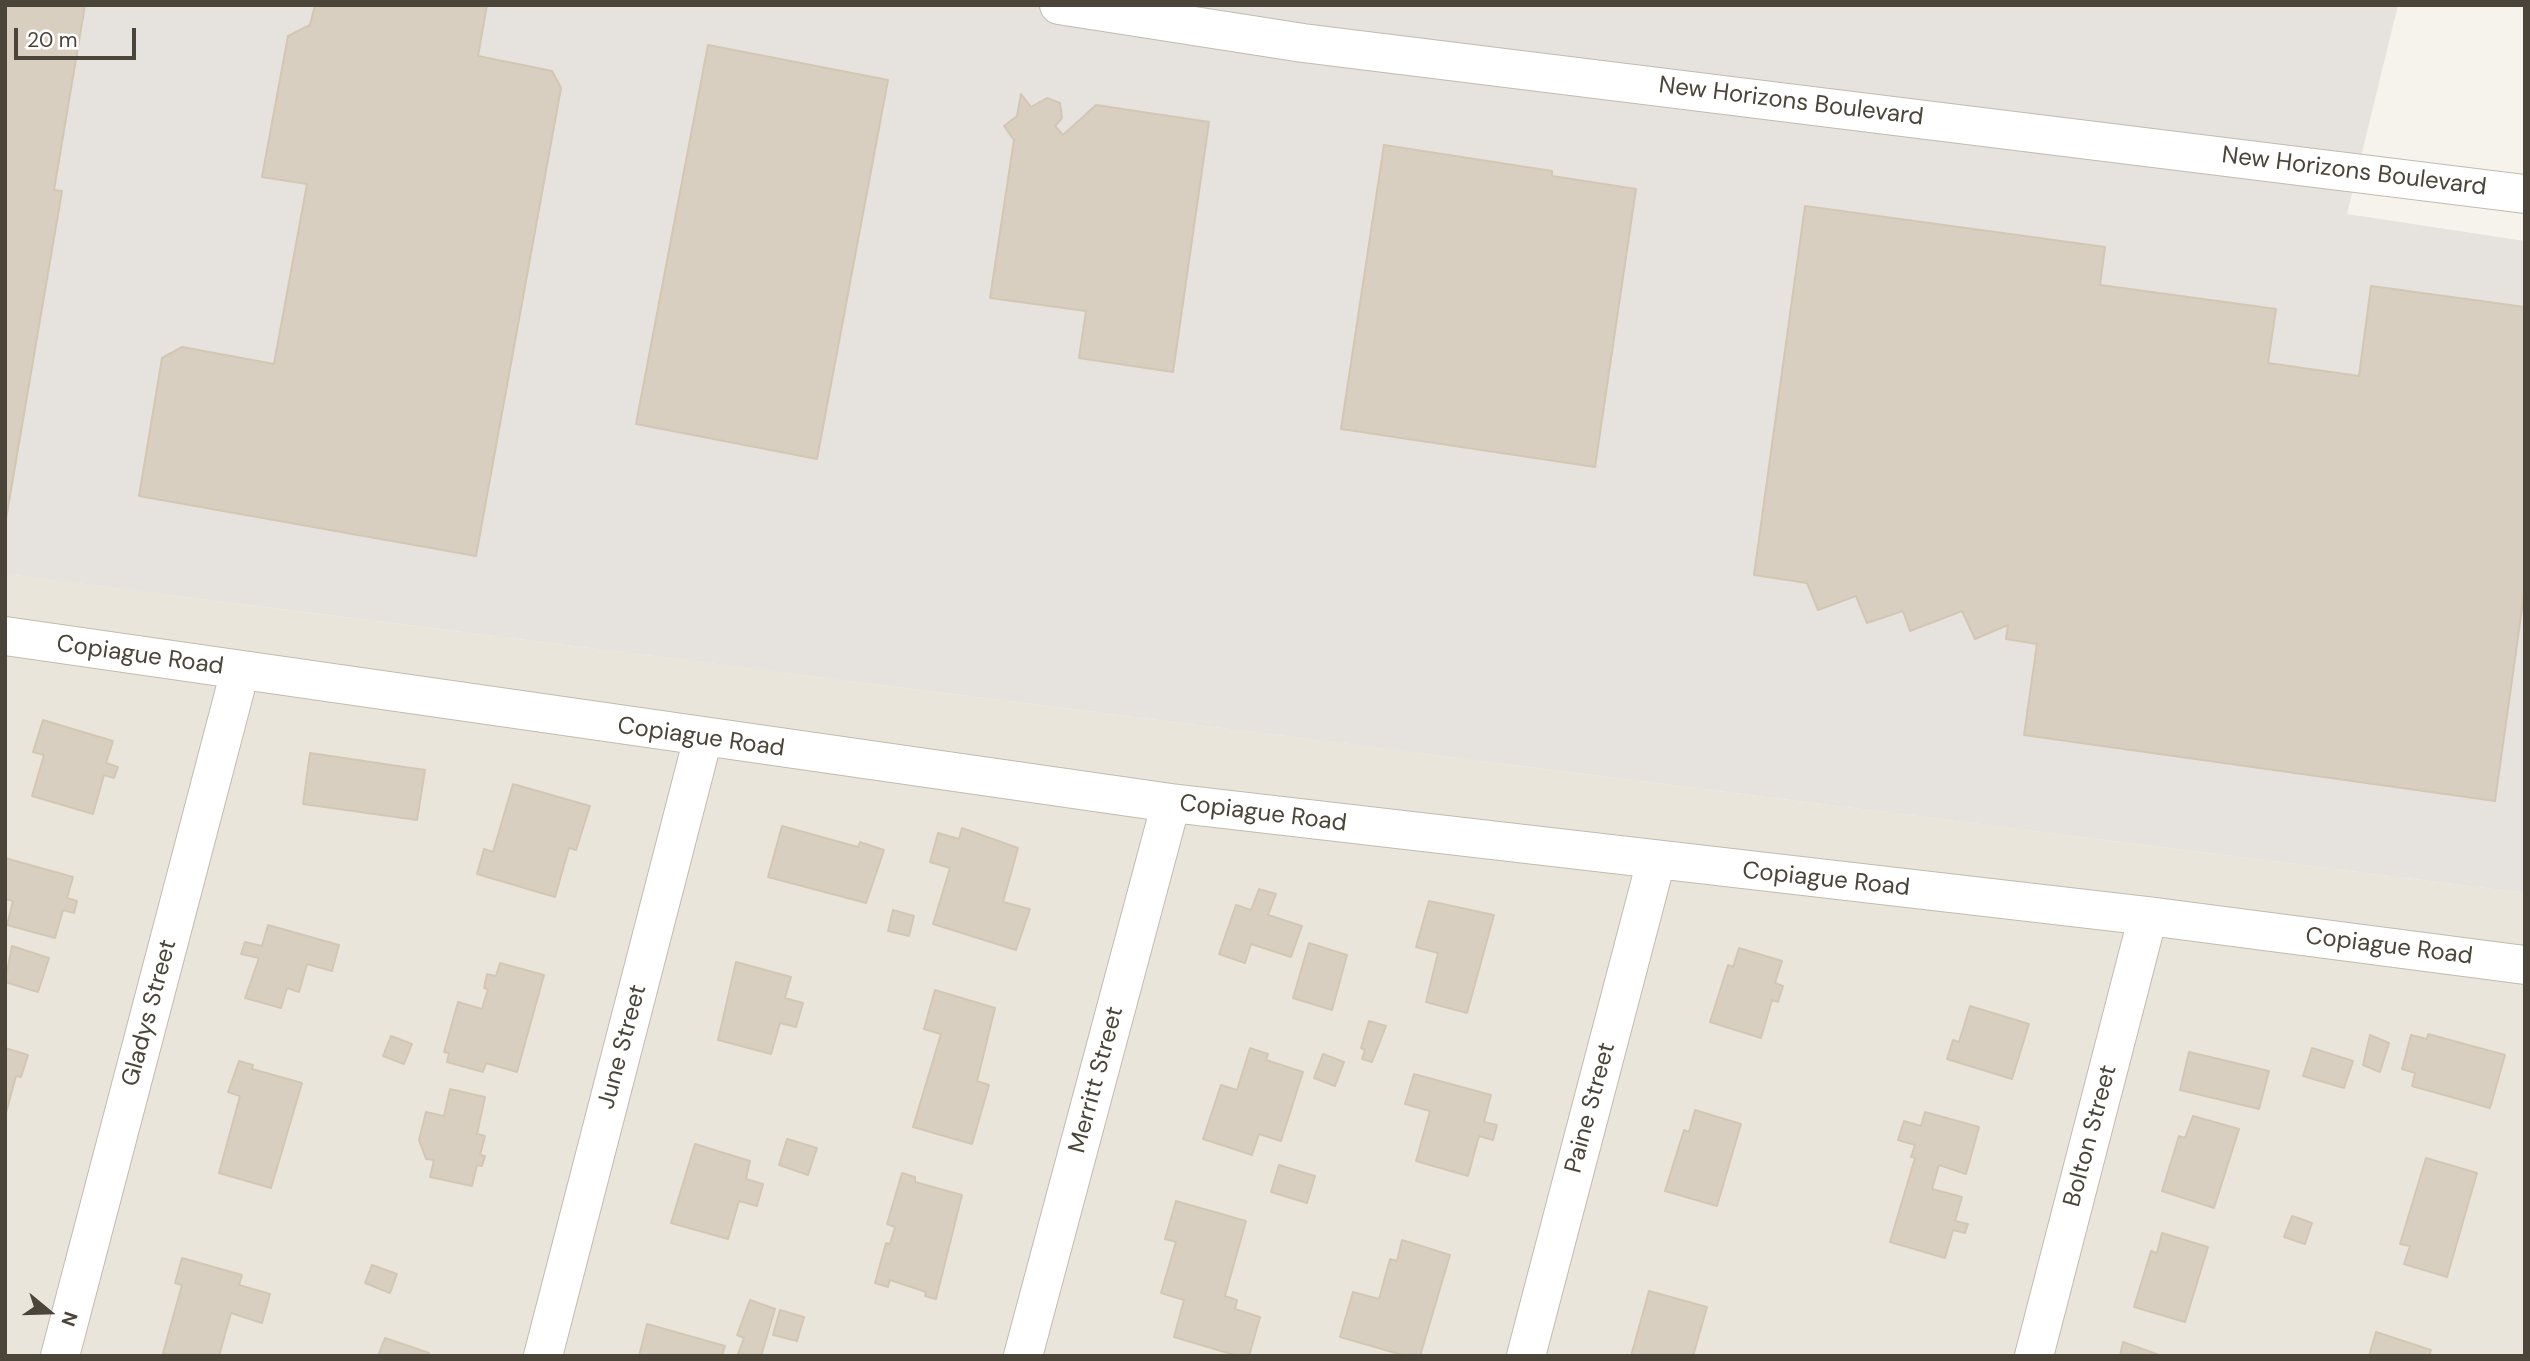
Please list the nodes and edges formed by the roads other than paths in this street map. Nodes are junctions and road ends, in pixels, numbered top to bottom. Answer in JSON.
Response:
{"nodes":[{"id":1,"x":1059,"y":5,"type":"edge"},
{"id":2,"x":2525,"y":194,"type":"edge"},
{"id":3,"x":5,"y":636,"type":"edge"},
{"id":4,"x":240,"y":671,"type":"junction"},
{"id":5,"x":703,"y":738,"type":"junction"},
{"id":6,"x":1171,"y":803,"type":"junction"},
{"id":7,"x":1656,"y":861,"type":"junction"},
{"id":8,"x":2148,"y":916,"type":"junction"},
{"id":9,"x":2525,"y":965,"type":"edge"},
{"id":10,"x":60,"y":1356,"type":"edge"},
{"id":11,"x":544,"y":1356,"type":"edge"},
{"id":12,"x":1023,"y":1356,"type":"edge"},
{"id":13,"x":1526,"y":1356,"type":"edge"},
{"id":14,"x":2034,"y":1356,"type":"edge"}],
"edges":[{"from":1,"to":2,"type":"street","name":"New Horizons Boulevard"},
{"from":3,"to":4,"type":"street","name":"Copiague Road"},
{"from":4,"to":5,"type":"street","name":"Copiague Road"},
{"from":4,"to":10,"type":"street","name":"Gladys Street"},
{"from":5,"to":6,"type":"street","name":"Copiague Road"},
{"from":5,"to":11,"type":"street","name":"June Street"},
{"from":6,"to":7,"type":"street","name":"Copiague Road"},
{"from":6,"to":12,"type":"street","name":"Merritt Street"},
{"from":7,"to":8,"type":"street","name":"Copiague Road"},
{"from":7,"to":13,"type":"street","name":"Paine Street"},
{"from":8,"to":9,"type":"street","name":"Copiague Road"},
{"from":8,"to":14,"type":"street","name":"Bolton Street"}]}
